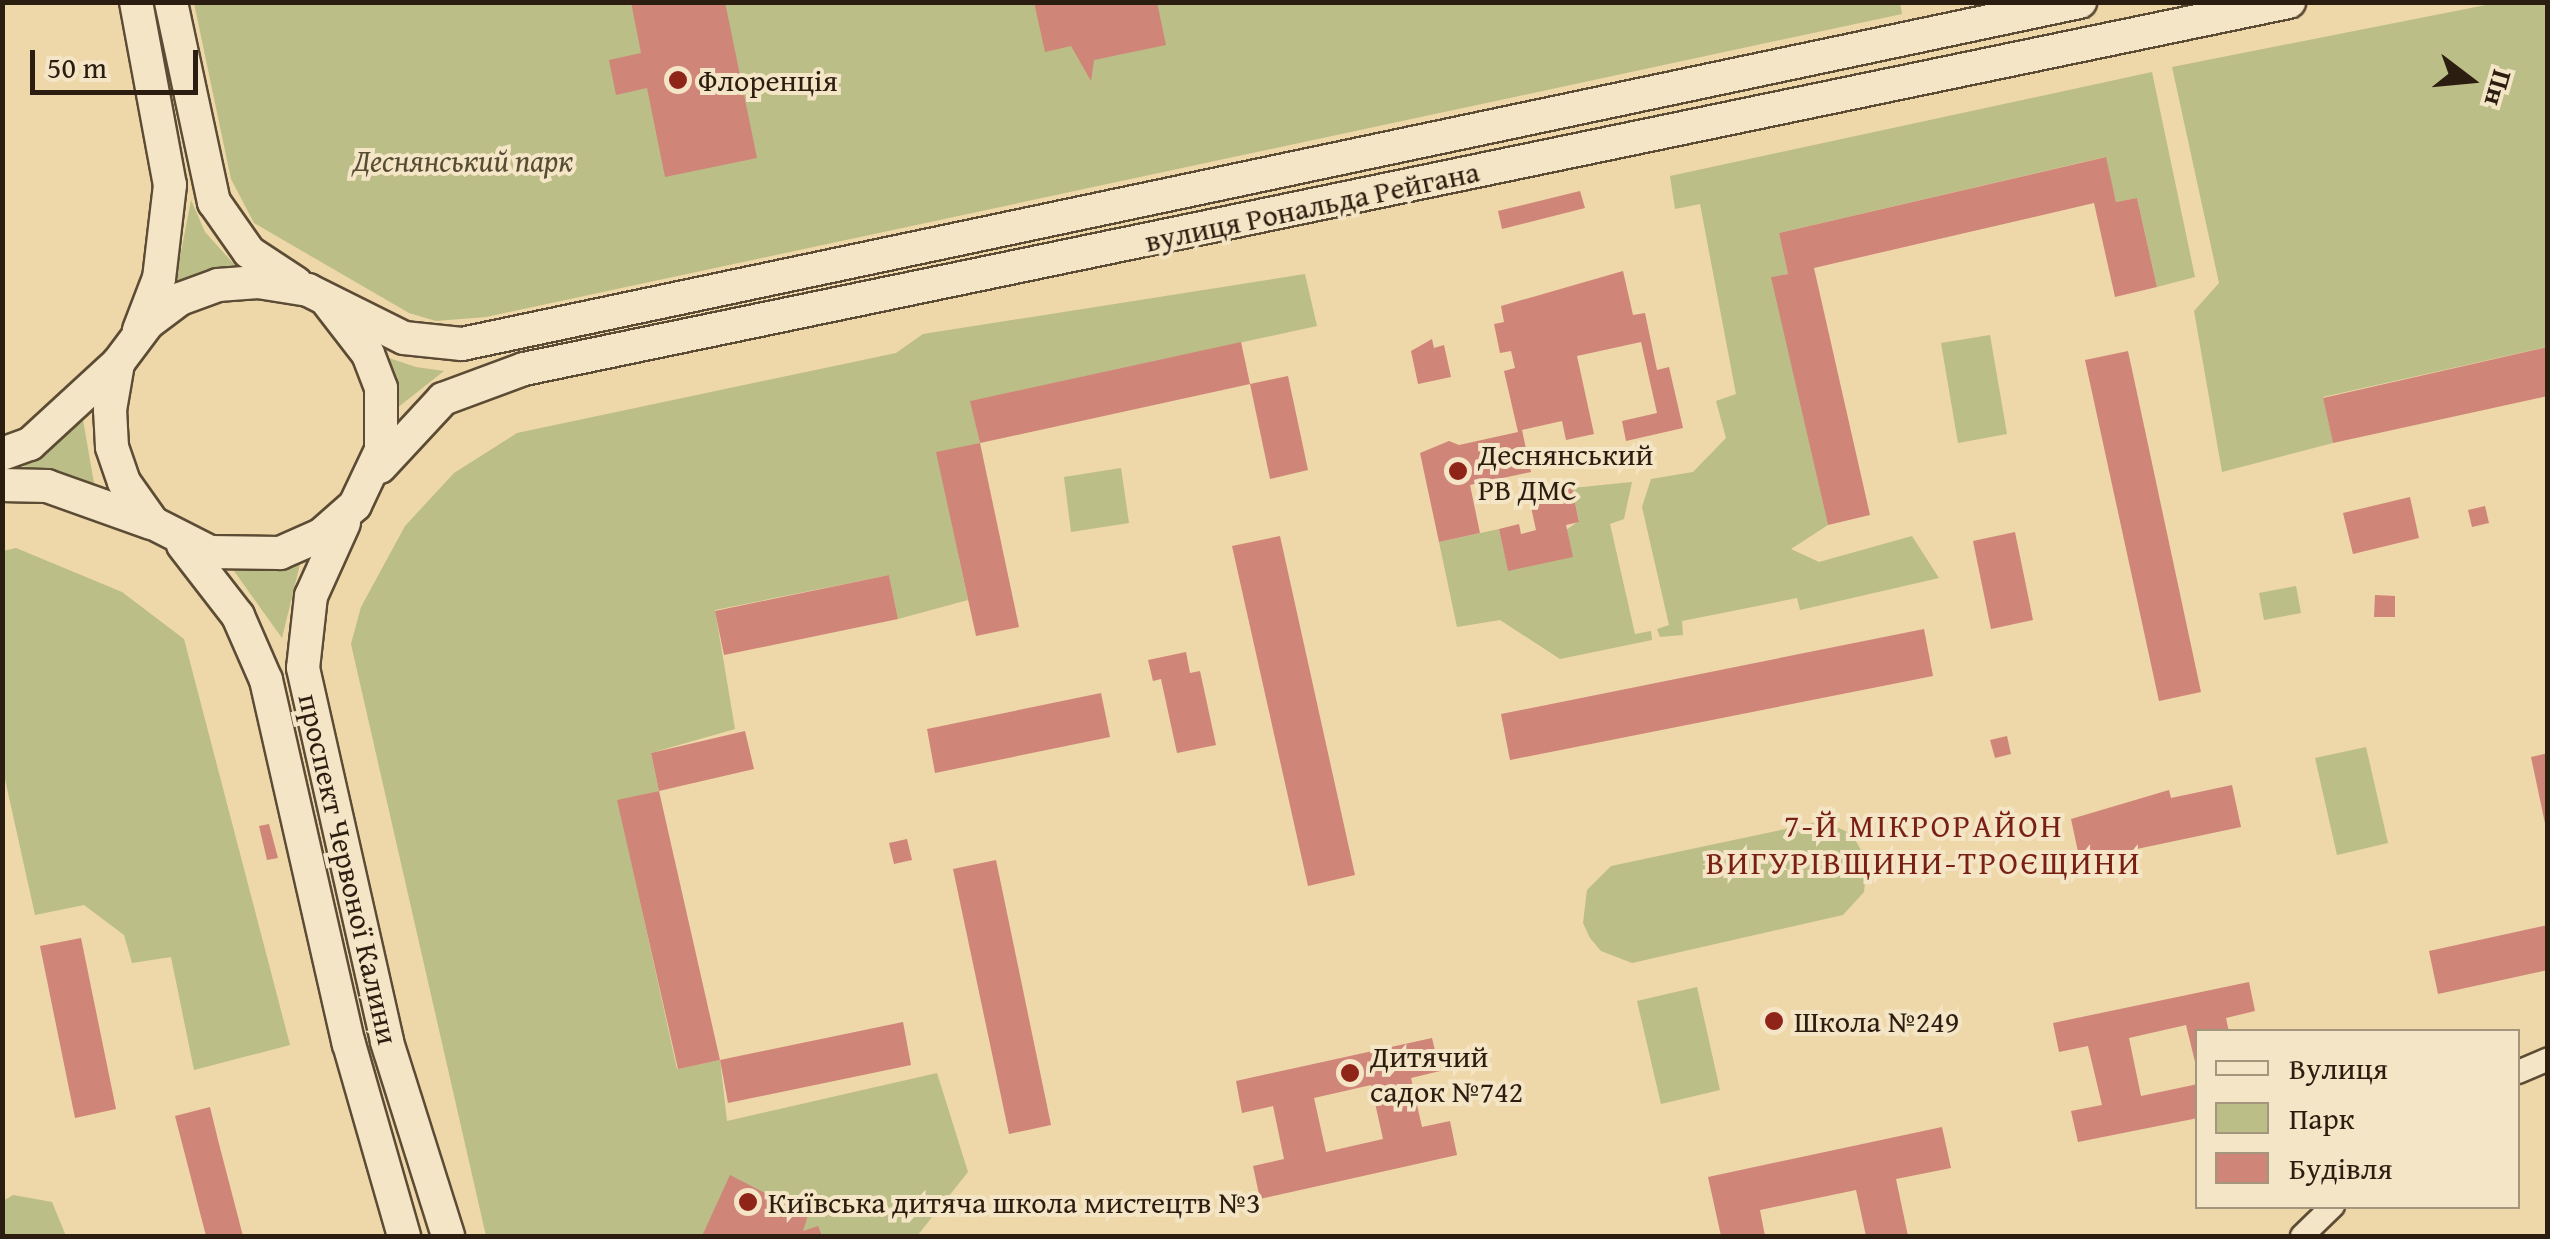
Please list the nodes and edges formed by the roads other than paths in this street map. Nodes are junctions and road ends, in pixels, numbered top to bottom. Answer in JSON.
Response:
{"nodes":[{"id":1,"x":136,"y":2,"type":"edge"},
{"id":2,"x":171,"y":2,"type":"edge"},
{"id":3,"x":2080,"y":2,"type":"edge"},
{"id":4,"x":2290,"y":2,"type":"edge"},
{"id":5,"x":318,"y":296,"type":"junction"},
{"id":6,"x":138,"y":333,"type":"junction"},
{"id":7,"x":118,"y":363,"type":"junction"},
{"id":8,"x":2,"y":454,"type":"edge"},
{"id":9,"x":2,"y":485,"type":"edge"},
{"id":10,"x":363,"y":491,"type":"junction"},
{"id":11,"x":165,"y":531,"type":"junction"},
{"id":12,"x":2548,"y":1060,"type":"edge"},
{"id":13,"x":2520,"y":1071,"type":"edge"},
{"id":14,"x":2330,"y":1209,"type":"edge"},
{"id":15,"x":404,"y":1236,"type":"edge"},
{"id":16,"x":448,"y":1236,"type":"edge"},
{"id":17,"x":2302,"y":1236,"type":"edge"}],
"edges":[{"from":1,"to":6,"type":"main road"},
{"from":2,"to":5,"type":"main road"},
{"from":3,"to":5,"type":"main road","name":"вулиця Рональда Рейгана"},
{"from":4,"to":10,"type":"main road","name":"вулиця Рональда Рейгана"},
{"from":5,"to":6,"type":"main road"},
{"from":5,"to":10,"type":"main road"},
{"from":6,"to":7,"type":"main road"},
{"from":7,"to":8,"type":"main road"},
{"from":7,"to":11,"type":"main road"},
{"from":9,"to":11,"type":"main road"},
{"from":10,"to":11,"type":"main road"},
{"from":10,"to":16,"type":"main road","name":"проспект Червоної Калини"},
{"from":11,"to":15,"type":"main road","name":"проспект Червоної Калини"},
{"from":12,"to":13,"type":"street"},
{"from":14,"to":17,"type":"street"}]}
